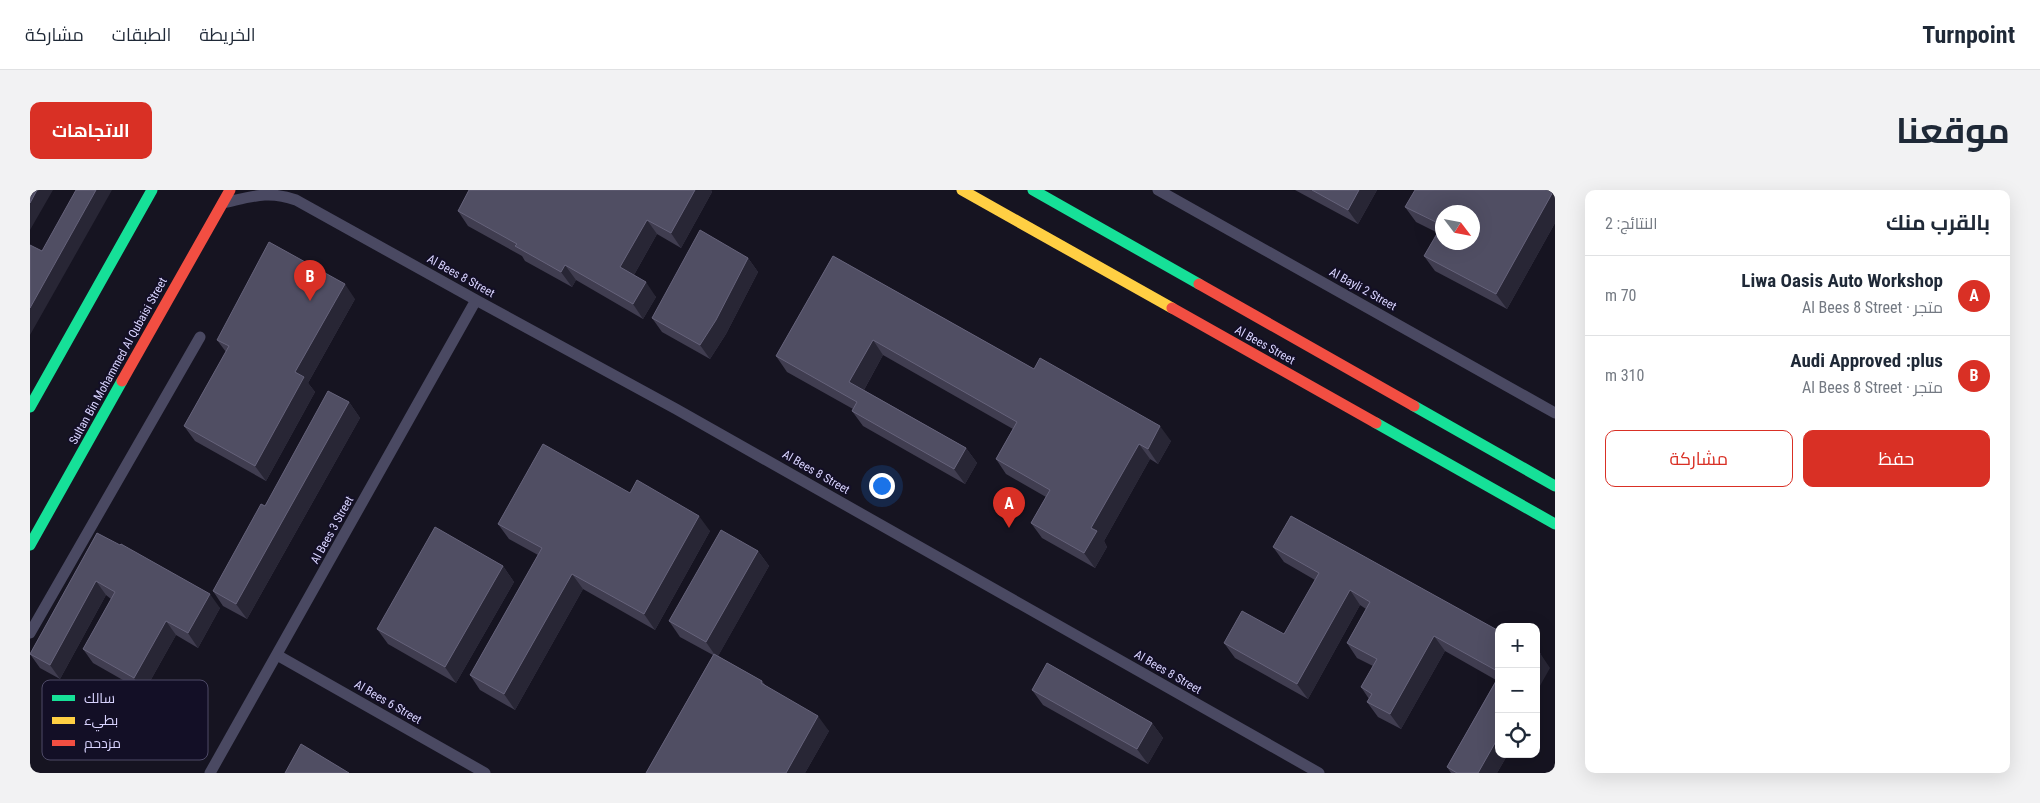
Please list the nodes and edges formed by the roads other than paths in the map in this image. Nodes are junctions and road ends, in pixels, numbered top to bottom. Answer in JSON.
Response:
{"nodes":[{"id":1,"x":152,"y":190,"type":"edge"},
{"id":2,"x":230,"y":190,"type":"edge"},
{"id":3,"x":289,"y":190,"type":"edge"},
{"id":4,"x":962,"y":190,"type":"edge"},
{"id":5,"x":1033,"y":190,"type":"edge"},
{"id":6,"x":1158,"y":190,"type":"edge"},
{"id":7,"x":296,"y":200,"type":"junction"},
{"id":8,"x":223,"y":203,"type":"junction"},
{"id":9,"x":476,"y":300,"type":"junction"},
{"id":10,"x":200,"y":336,"type":"dead end"},
{"id":11,"x":30,"y":407,"type":"edge"},
{"id":12,"x":1555,"y":413,"type":"edge"},
{"id":13,"x":1555,"y":486,"type":"edge"},
{"id":14,"x":1555,"y":524,"type":"edge"},
{"id":15,"x":30,"y":545,"type":"edge"},
{"id":16,"x":30,"y":633,"type":"edge"},
{"id":17,"x":277,"y":655,"type":"junction"},
{"id":18,"x":210,"y":773,"type":"edge"},
{"id":19,"x":485,"y":773,"type":"edge"},
{"id":20,"x":1319,"y":773,"type":"edge"}],
"edges":[{"from":1,"to":11,"type":"street"},
{"from":2,"to":8,"type":"street","name":"Sultan Bin Mohammed Al Qubaisi Street"},
{"from":3,"to":7,"type":"street","name":"Al Bees 8 Street"},
{"from":4,"to":14,"type":"street","name":"Al Bees Street"},
{"from":5,"to":13,"type":"street","name":"Al Bees Street"},
{"from":6,"to":12,"type":"street","name":"Al Bayli 2 Street"},
{"from":7,"to":8,"type":"street","name":"Al Bees 8 Street"},
{"from":7,"to":9,"type":"street","name":"Al Bees 8 Street"},
{"from":8,"to":15,"type":"street","name":"Sultan Bin Mohammed Al Qubaisi Street"},
{"from":9,"to":17,"type":"street","name":"Al Bees 3 Street"},
{"from":9,"to":20,"type":"street","name":"Al Bees 8 Street"},
{"from":10,"to":16,"type":"street"},
{"from":17,"to":18,"type":"street","name":"Al Bees 3 Street"},
{"from":17,"to":19,"type":"street","name":"Al Bees 6 Street"}]}
